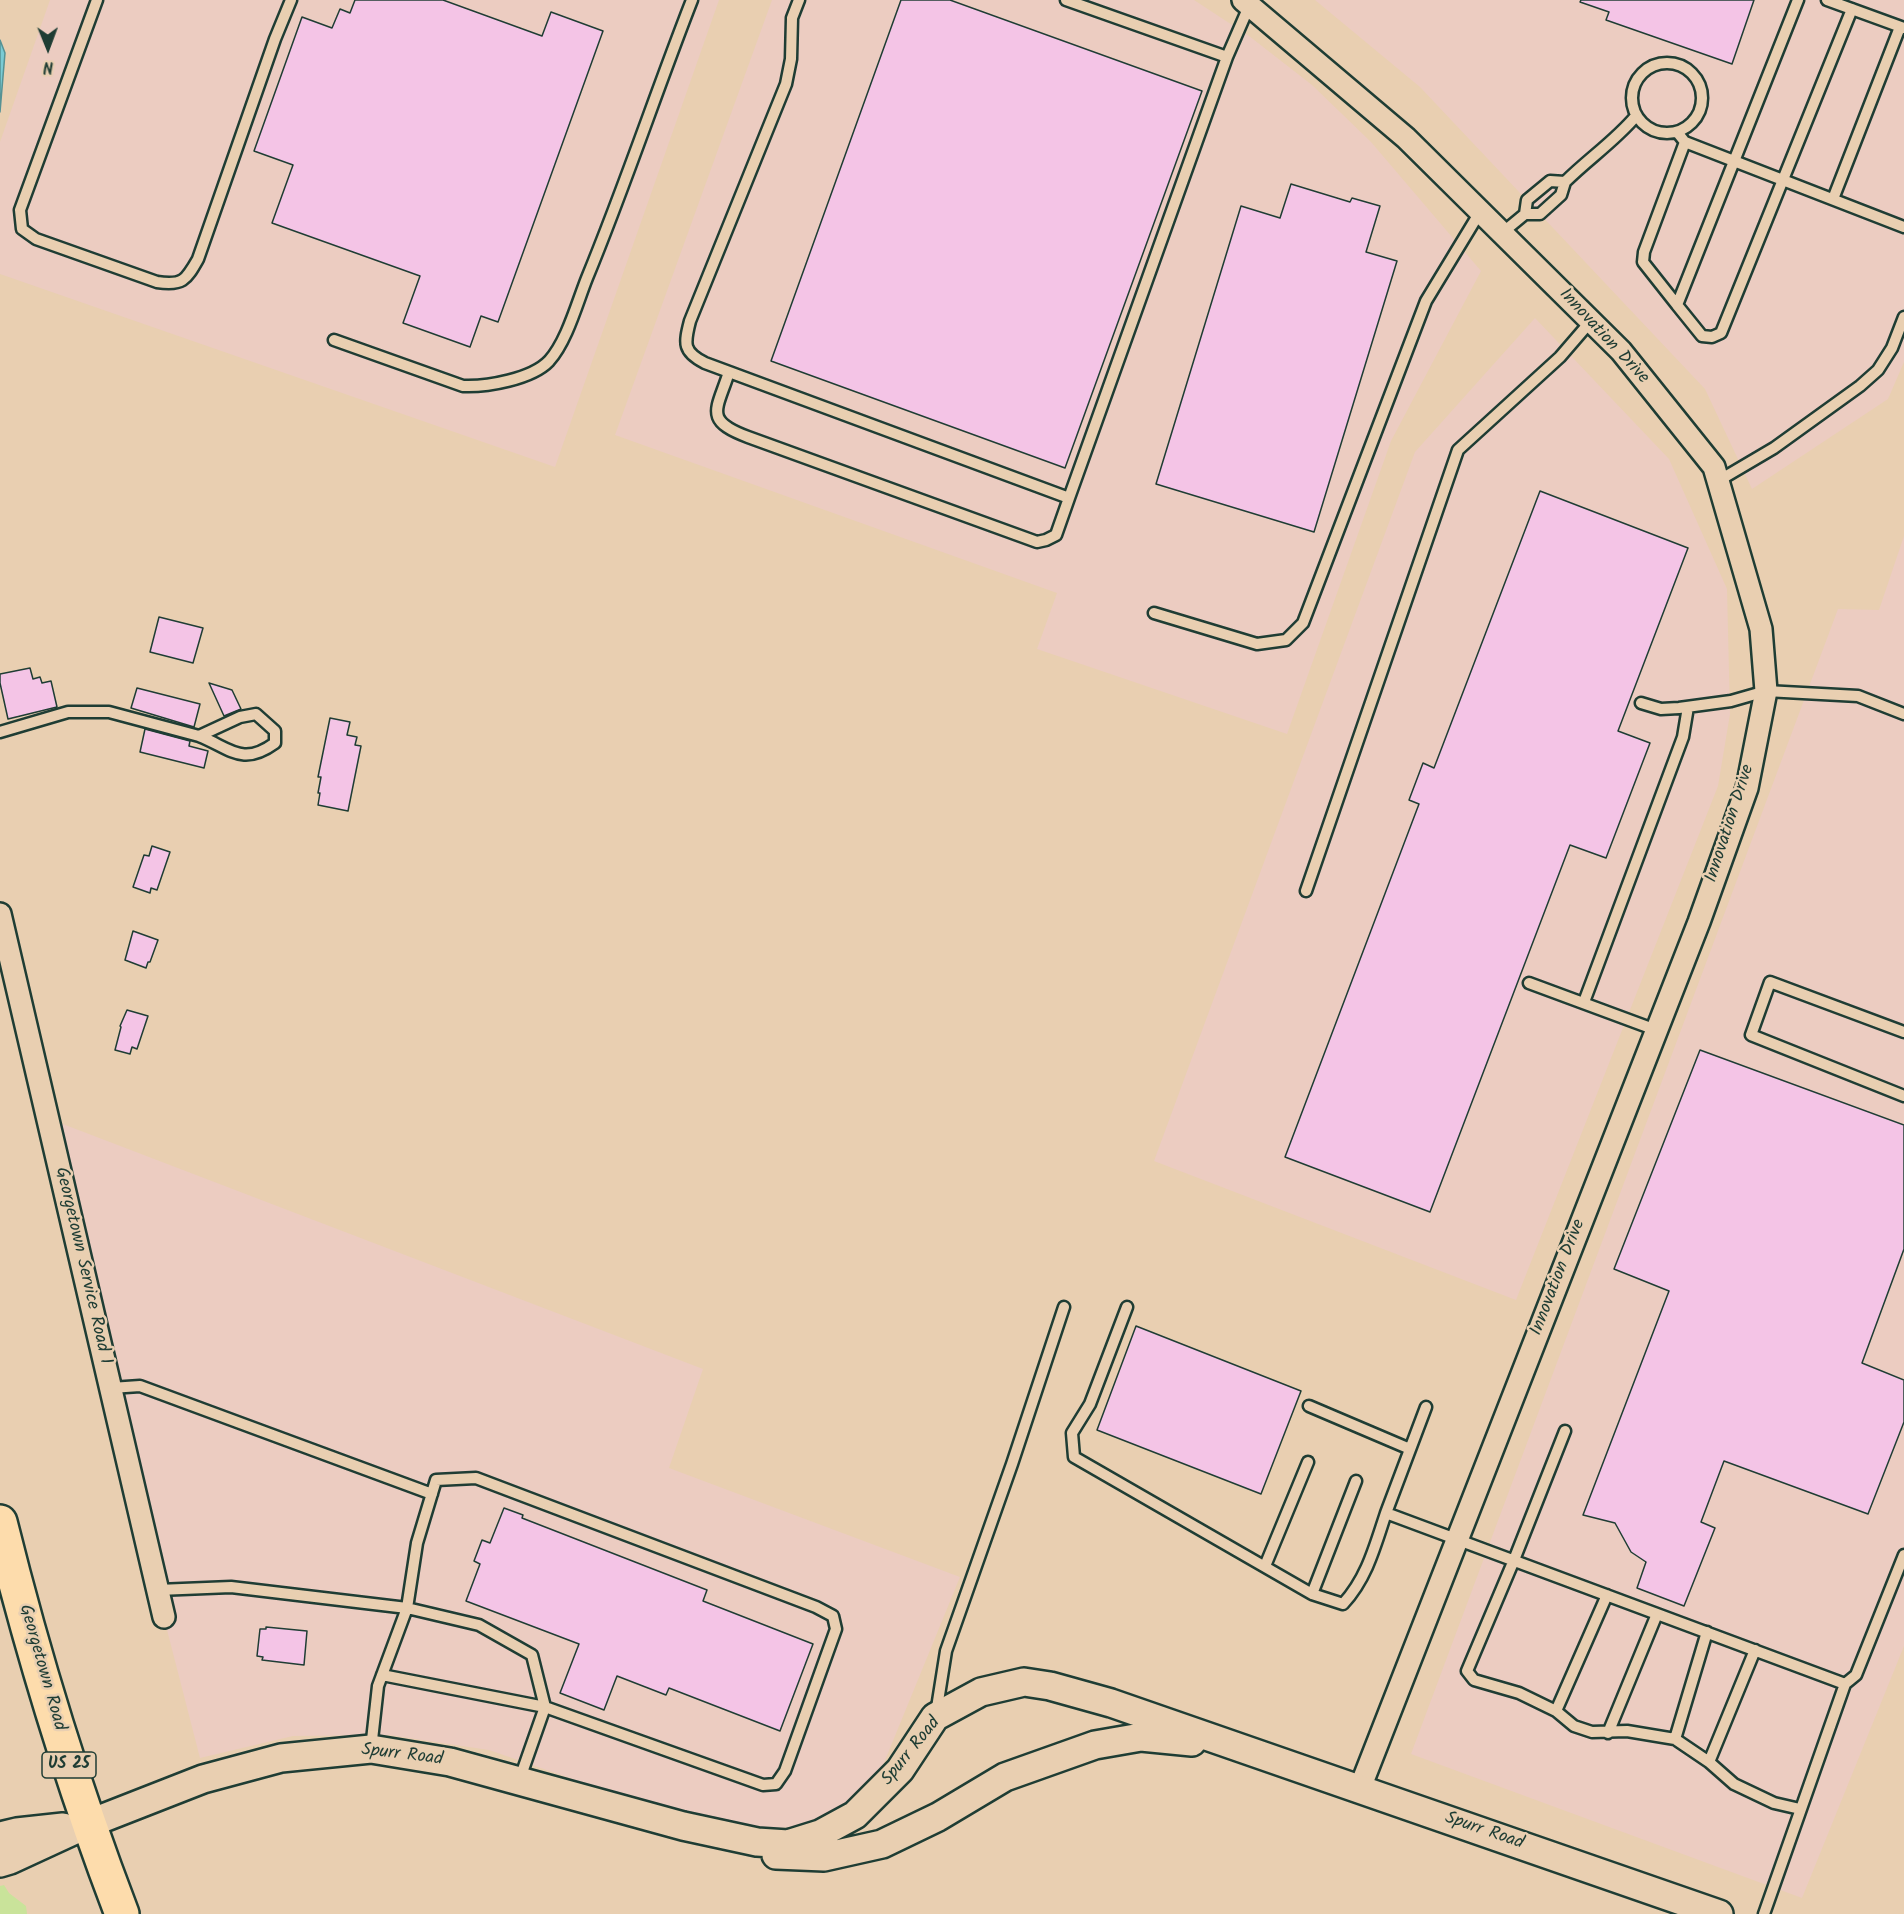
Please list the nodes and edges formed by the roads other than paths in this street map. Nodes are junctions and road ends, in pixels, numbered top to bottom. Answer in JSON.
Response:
{"nodes":[{"id":1,"x":97,"y":0,"type":"edge"},
{"id":2,"x":291,"y":0,"type":"edge"},
{"id":3,"x":692,"y":0,"type":"edge"},
{"id":4,"x":799,"y":0,"type":"edge"},
{"id":5,"x":1066,"y":0,"type":"edge"},
{"id":6,"x":1798,"y":0,"type":"edge"},
{"id":7,"x":1827,"y":0,"type":"edge"},
{"id":8,"x":1248,"y":2,"type":"edge"},
{"id":9,"x":1852,"y":9,"type":"junction"},
{"id":10,"x":1902,"y":27,"type":"edge"},
{"id":11,"x":1227,"y":57,"type":"junction"},
{"id":12,"x":1636,"y":116,"type":"junction"},
{"id":13,"x":1677,"y":132,"type":"junction"},
{"id":14,"x":1685,"y":142,"type":"junction"},
{"id":15,"x":1735,"y":162,"type":"junction"},
{"id":16,"x":1784,"y":181,"type":"junction"},
{"id":17,"x":1565,"y":183,"type":"junction"},
{"id":18,"x":1833,"y":200,"type":"junction"},
{"id":19,"x":1480,"y":212,"type":"junction"},
{"id":20,"x":1525,"y":214,"type":"junction"},
{"id":21,"x":1904,"y":227,"type":"edge"},
{"id":22,"x":1502,"y":233,"type":"junction"},
{"id":23,"x":1677,"y":305,"type":"junction"},
{"id":24,"x":1904,"y":318,"type":"edge"},
{"id":25,"x":1591,"y":321,"type":"junction"},
{"id":26,"x":334,"y":340,"type":"dead end"},
{"id":27,"x":729,"y":372,"type":"junction"},
{"id":28,"x":1718,"y":481,"type":"junction"},
{"id":29,"x":1069,"y":498,"type":"junction"},
{"id":30,"x":1154,"y":613,"type":"dead end"},
{"id":31,"x":1766,"y":691,"type":"junction"},
{"id":32,"x":1641,"y":703,"type":"dead end"},
{"id":33,"x":1688,"y":707,"type":"junction"},
{"id":34,"x":1904,"y":714,"type":"edge"},
{"id":35,"x":0,"y":732,"type":"edge"},
{"id":36,"x":199,"y":736,"type":"junction"},
{"id":37,"x":1306,"y":891,"type":"dead end"},
{"id":38,"x":0,"y":914,"type":"edge"},
{"id":39,"x":7,"y":970,"type":"edge"},
{"id":40,"x":1529,"y":983,"type":"dead end"},
{"id":41,"x":1584,"y":1002,"type":"junction"},
{"id":42,"x":1656,"y":1030,"type":"junction"},
{"id":43,"x":1904,"y":1032,"type":"edge"},
{"id":44,"x":1904,"y":1096,"type":"edge"},
{"id":45,"x":1064,"y":1307,"type":"dead end"},
{"id":46,"x":1127,"y":1307,"type":"dead end"},
{"id":47,"x":111,"y":1388,"type":"junction"},
{"id":48,"x":1309,"y":1406,"type":"dead end"},
{"id":49,"x":1426,"y":1407,"type":"dead end"},
{"id":50,"x":1565,"y":1431,"type":"dead end"},
{"id":51,"x":1410,"y":1449,"type":"junction"},
{"id":52,"x":1308,"y":1462,"type":"dead end"},
{"id":53,"x":1356,"y":1481,"type":"dead end"},
{"id":54,"x":432,"y":1494,"type":"junction"},
{"id":55,"x":1386,"y":1513,"type":"junction"},
{"id":56,"x":0,"y":1522,"type":"edge"},
{"id":57,"x":1457,"y":1539,"type":"junction"},
{"id":58,"x":1904,"y":1555,"type":"edge"},
{"id":59,"x":1514,"y":1560,"type":"junction"},
{"id":60,"x":1265,"y":1566,"type":"junction"},
{"id":61,"x":158,"y":1590,"type":"junction"},
{"id":62,"x":1312,"y":1594,"type":"junction"},
{"id":63,"x":1607,"y":1595,"type":"junction"},
{"id":64,"x":407,"y":1608,"type":"junction"},
{"id":65,"x":1657,"y":1614,"type":"junction"},
{"id":66,"x":164,"y":1617,"type":"dead end"},
{"id":67,"x":1707,"y":1632,"type":"junction"},
{"id":68,"x":1755,"y":1650,"type":"junction"},
{"id":69,"x":382,"y":1675,"type":"junction"},
{"id":70,"x":1845,"y":1684,"type":"junction"},
{"id":71,"x":545,"y":1707,"type":"junction"},
{"id":72,"x":1556,"y":1711,"type":"junction"},
{"id":73,"x":935,"y":1718,"type":"junction"},
{"id":74,"x":1608,"y":1733,"type":"junction"},
{"id":75,"x":1675,"y":1739,"type":"junction"},
{"id":76,"x":371,"y":1749,"type":"junction"},
{"id":77,"x":1250,"y":1750,"type":"junction"},
{"id":78,"x":1709,"y":1762,"type":"junction"},
{"id":79,"x":519,"y":1781,"type":"junction"},
{"id":80,"x":1360,"y":1788,"type":"junction"},
{"id":81,"x":1800,"y":1809,"type":"junction"},
{"id":82,"x":88,"y":1824,"type":"junction"},
{"id":83,"x":683,"y":1826,"type":"junction"},
{"id":84,"x":0,"y":1836,"type":"edge"},
{"id":85,"x":0,"y":1863,"type":"edge"},
{"id":86,"x":122,"y":1914,"type":"edge"},
{"id":87,"x":1719,"y":1914,"type":"edge"},
{"id":88,"x":1764,"y":1914,"type":"edge"}],
"edges":[{"from":1,"to":2,"type":"lane"},
{"from":3,"to":26,"type":"lane"},
{"from":4,"to":27,"type":"lane"},
{"from":5,"to":11,"type":"lane"},
{"from":6,"to":15,"type":"lane"},
{"from":7,"to":9,"type":"lane"},
{"from":8,"to":11,"type":"lane"},
{"from":8,"to":19,"type":"street","name":"Innovation Drive"},
{"from":9,"to":10,"type":"lane"},
{"from":9,"to":16,"type":"lane"},
{"from":10,"to":18,"type":"lane"},
{"from":11,"to":29,"type":"lane"},
{"from":12,"to":13,"type":"lane"},
{"from":12,"to":13,"type":"lane"},
{"from":12,"to":17,"type":"lane"},
{"from":13,"to":14,"type":"lane"},
{"from":14,"to":15,"type":"lane"},
{"from":14,"to":23,"type":"lane"},
{"from":15,"to":16,"type":"lane"},
{"from":15,"to":23,"type":"lane"},
{"from":16,"to":18,"type":"lane"},
{"from":16,"to":23,"type":"lane"},
{"from":17,"to":20,"type":"lane"},
{"from":17,"to":20,"type":"lane"},
{"from":18,"to":21,"type":"lane"},
{"from":19,"to":22,"type":"street","name":"Innovation Drive"},
{"from":19,"to":30,"type":"lane"},
{"from":20,"to":22,"type":"lane"},
{"from":22,"to":25,"type":"street","name":"Innovation Drive"},
{"from":24,"to":28,"type":"lane"},
{"from":25,"to":28,"type":"street","name":"Innovation Drive"},
{"from":25,"to":37,"type":"lane"},
{"from":27,"to":29,"type":"lane"},
{"from":27,"to":29,"type":"lane"},
{"from":28,"to":31,"type":"street","name":"Innovation Drive"},
{"from":31,"to":33,"type":"lane"},
{"from":31,"to":34,"type":"lane"},
{"from":31,"to":42,"type":"street","name":"Innovation Drive"},
{"from":32,"to":33,"type":"lane"},
{"from":33,"to":41,"type":"lane"},
{"from":35,"to":36,"type":"lane"},
{"from":36,"to":36,"type":"lane"},
{"from":38,"to":39,"type":"street","name":"Georgetown Service Road 1"},
{"from":39,"to":47,"type":"street","name":"Georgetown Service Road 1"},
{"from":40,"to":41,"type":"lane"},
{"from":41,"to":42,"type":"lane"},
{"from":42,"to":57,"type":"street","name":"Innovation Drive"},
{"from":43,"to":44,"type":"lane"},
{"from":45,"to":73,"type":"lane"},
{"from":46,"to":60,"type":"lane"},
{"from":47,"to":54,"type":"lane"},
{"from":47,"to":61,"type":"street","name":"Georgetown Service Road 1"},
{"from":48,"to":51,"type":"lane"},
{"from":49,"to":51,"type":"lane"},
{"from":50,"to":59,"type":"lane"},
{"from":51,"to":55,"type":"lane"},
{"from":52,"to":60,"type":"lane"},
{"from":53,"to":62,"type":"lane"},
{"from":54,"to":64,"type":"lane"},
{"from":54,"to":71,"type":"lane"},
{"from":55,"to":57,"type":"lane"},
{"from":55,"to":62,"type":"lane"},
{"from":56,"to":82,"type":"main road","name":"Georgetown Road","number":"US 25"},
{"from":57,"to":59,"type":"lane"},
{"from":57,"to":80,"type":"street","name":"Innovation Drive"},
{"from":58,"to":70,"type":"lane"},
{"from":59,"to":63,"type":"lane"},
{"from":59,"to":72,"type":"lane"},
{"from":60,"to":62,"type":"lane"},
{"from":61,"to":64,"type":"lane"},
{"from":61,"to":66,"type":"street","name":"Georgetown Service Road 1"},
{"from":63,"to":65,"type":"lane"},
{"from":63,"to":72,"type":"lane"},
{"from":64,"to":69,"type":"lane"},
{"from":64,"to":71,"type":"lane"},
{"from":65,"to":67,"type":"lane"},
{"from":65,"to":74,"type":"lane"},
{"from":67,"to":68,"type":"lane"},
{"from":67,"to":75,"type":"lane"},
{"from":68,"to":70,"type":"lane"},
{"from":68,"to":78,"type":"lane"},
{"from":69,"to":71,"type":"lane"},
{"from":69,"to":76,"type":"lane"},
{"from":70,"to":81,"type":"lane"},
{"from":71,"to":79,"type":"lane"},
{"from":72,"to":74,"type":"lane"},
{"from":73,"to":77,"type":"street","name":"Spurr Road"},
{"from":73,"to":83,"type":"street","name":"Spurr Road"},
{"from":74,"to":75,"type":"lane"},
{"from":75,"to":78,"type":"lane"},
{"from":76,"to":79,"type":"street","name":"Spurr Road"},
{"from":76,"to":82,"type":"street","name":"Spurr Road"},
{"from":77,"to":80,"type":"street","name":"Spurr Road"},
{"from":77,"to":83,"type":"street","name":"Spurr Road"},
{"from":78,"to":81,"type":"lane"},
{"from":79,"to":83,"type":"street","name":"Spurr Road"},
{"from":80,"to":87,"type":"street","name":"Spurr Road"},
{"from":81,"to":88,"type":"lane"},
{"from":82,"to":84,"type":"street","name":"Spurr Road"},
{"from":82,"to":85,"type":"street","name":"Spurr Road"},
{"from":82,"to":86,"type":"main road","name":"Georgetown Road","number":"US 25"}]}
